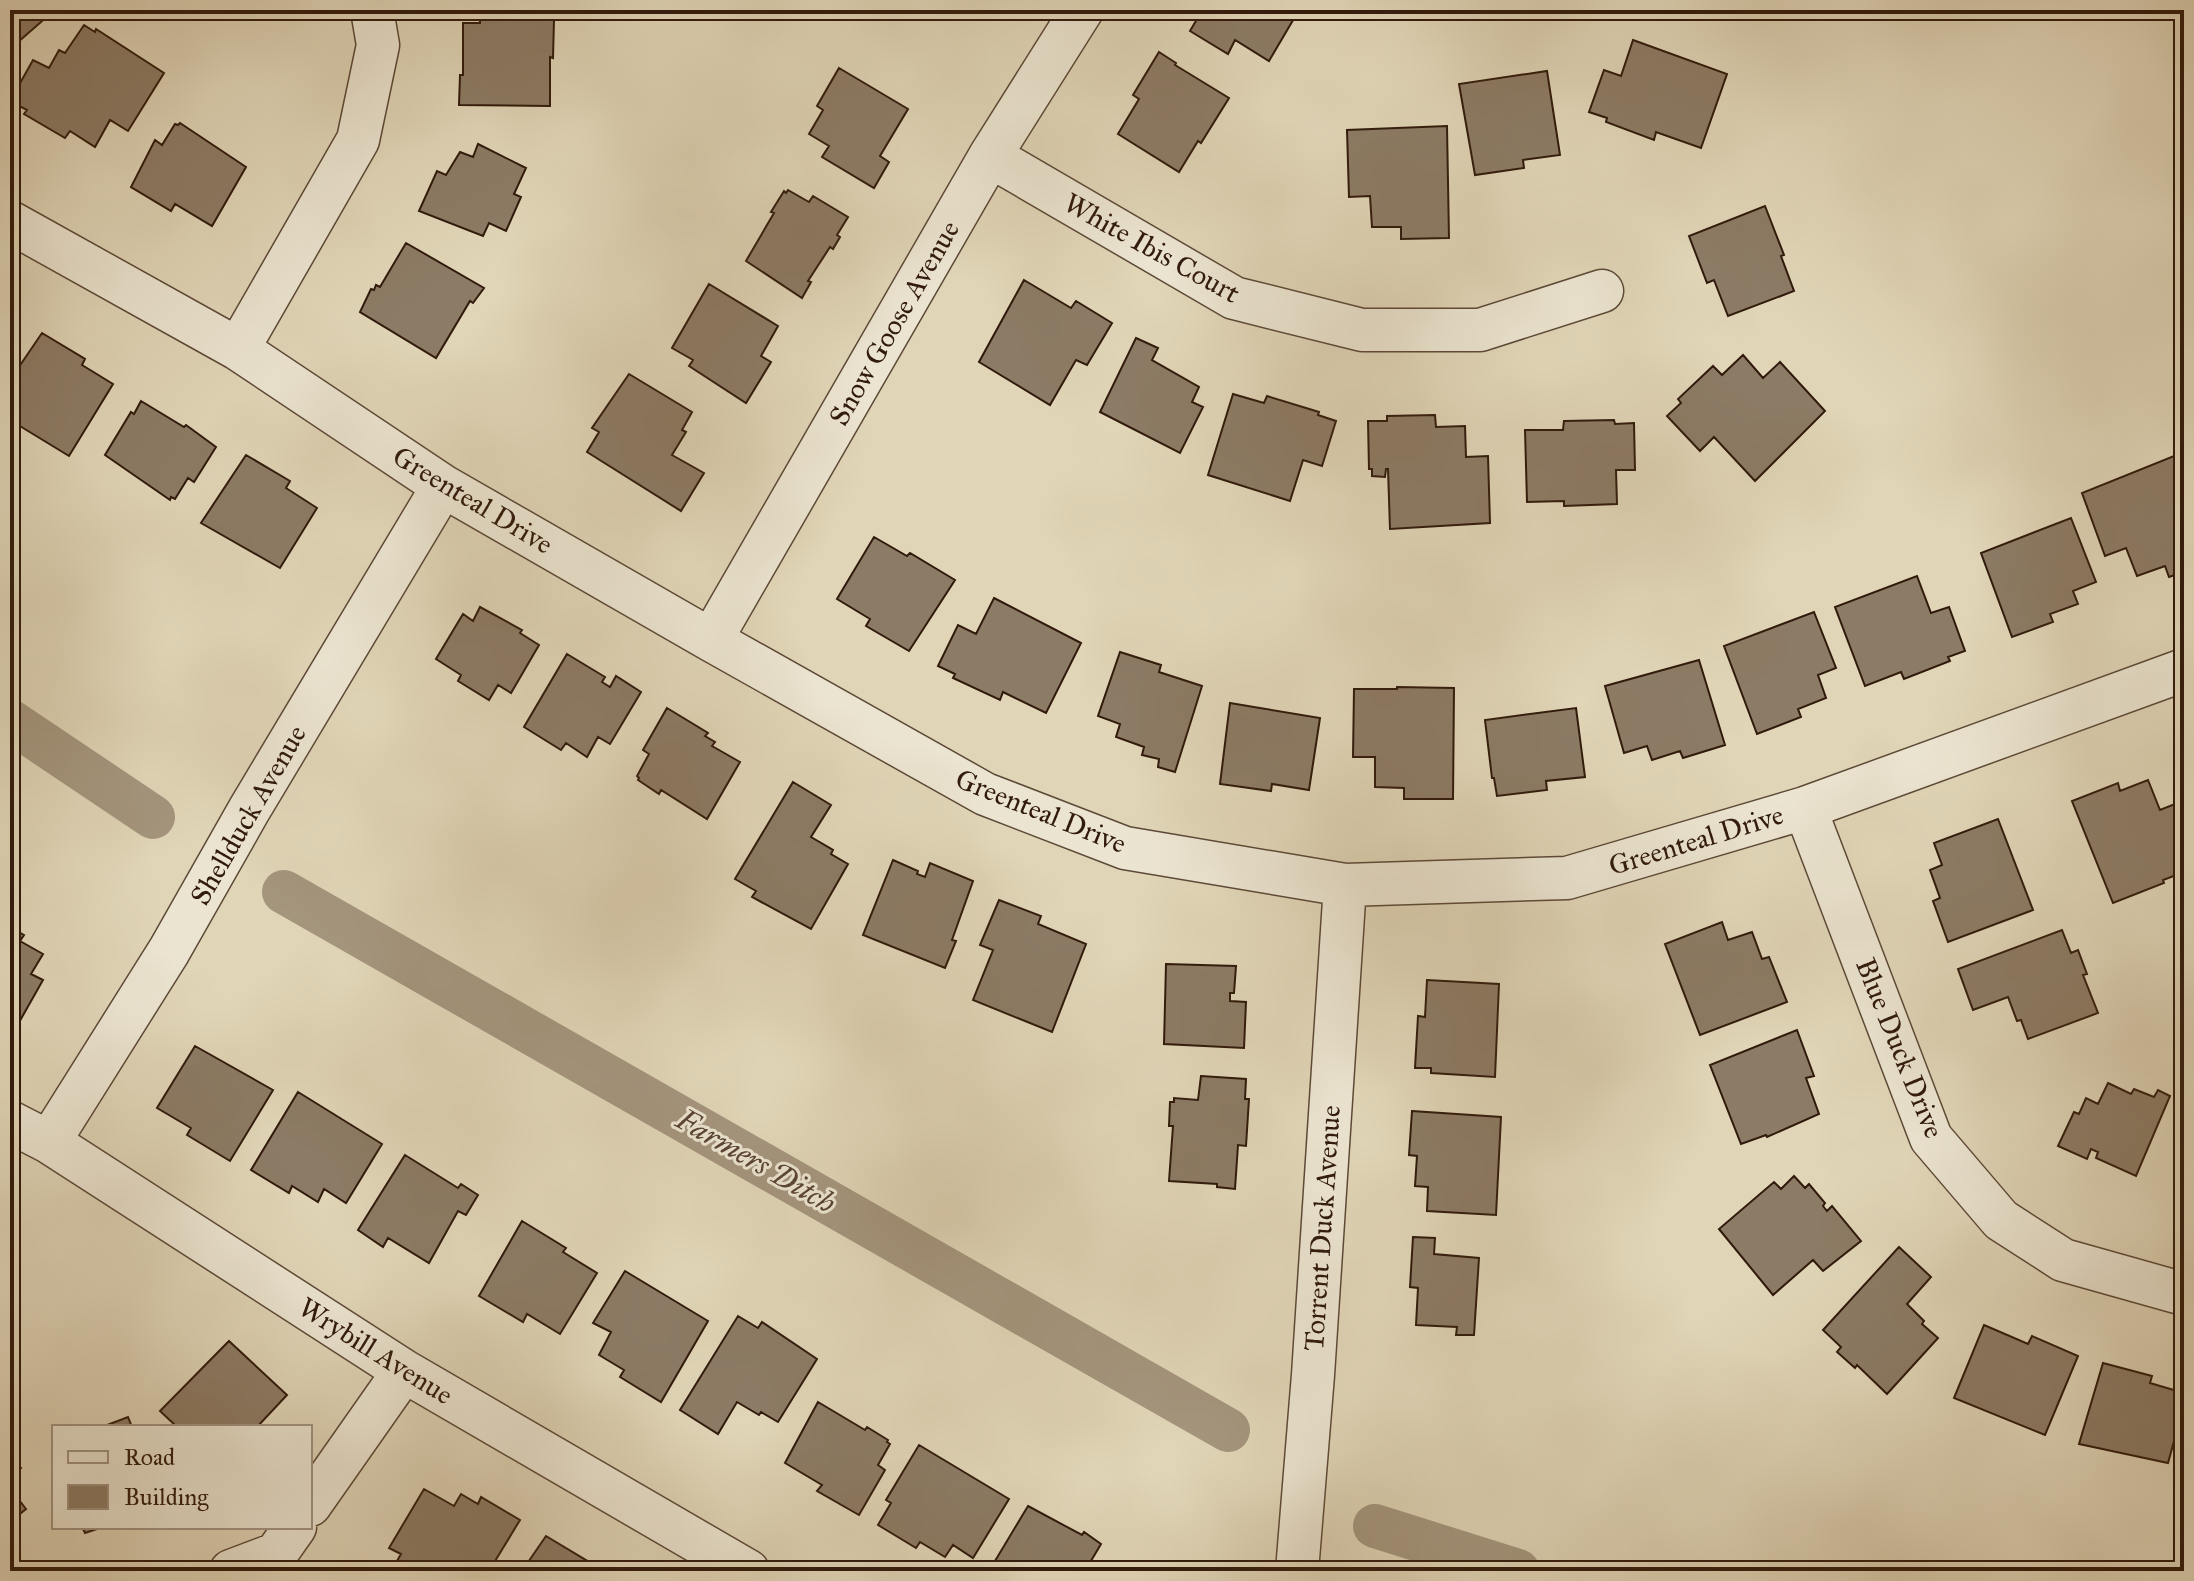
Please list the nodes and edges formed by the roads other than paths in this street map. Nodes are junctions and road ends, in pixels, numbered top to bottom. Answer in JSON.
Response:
{"nodes":[{"id":1,"x":372,"y":10,"type":"edge"},
{"id":2,"x":1082,"y":10,"type":"edge"},
{"id":3,"x":990,"y":156,"type":"junction"},
{"id":4,"x":10,"y":222,"type":"edge"},
{"id":5,"x":1602,"y":291,"type":"dead end"},
{"id":6,"x":238,"y":349,"type":"junction"},
{"id":7,"x":443,"y":486,"type":"junction"},
{"id":8,"x":711,"y":640,"type":"junction"},
{"id":9,"x":2184,"y":670,"type":"edge"},
{"id":10,"x":1805,"y":808,"type":"junction"},
{"id":11,"x":1345,"y":885,"type":"junction"},
{"id":12,"x":10,"y":1122,"type":"edge"},
{"id":13,"x":49,"y":1142,"type":"junction"},
{"id":14,"x":2184,"y":1294,"type":"edge"},
{"id":15,"x":404,"y":1371,"type":"junction"},
{"id":16,"x":312,"y":1502,"type":"edge"},
{"id":17,"x":294,"y":1529,"type":"edge"},
{"id":18,"x":231,"y":1571,"type":"edge"},
{"id":19,"x":748,"y":1571,"type":"edge"},
{"id":20,"x":1297,"y":1571,"type":"edge"}],
"edges":[{"from":1,"to":6,"type":"street"},
{"from":2,"to":3,"type":"street","name":"Snow Goose Avenue"},
{"from":3,"to":5,"type":"street","name":"White Ibis Court"},
{"from":3,"to":8,"type":"street","name":"Snow Goose Avenue"},
{"from":4,"to":6,"type":"street","name":"Greenteal Drive"},
{"from":6,"to":7,"type":"street","name":"Greenteal Drive"},
{"from":7,"to":8,"type":"street","name":"Greenteal Drive"},
{"from":7,"to":13,"type":"street","name":"Shellduck Avenue"},
{"from":8,"to":11,"type":"street","name":"Greenteal Drive"},
{"from":9,"to":10,"type":"street","name":"Greenteal Drive"},
{"from":10,"to":11,"type":"street","name":"Greenteal Drive"},
{"from":10,"to":14,"type":"street","name":"Blue Duck Drive"},
{"from":11,"to":20,"type":"street","name":"Torrent Duck Avenue"},
{"from":12,"to":13,"type":"street","name":"Wrybill Avenue"},
{"from":13,"to":15,"type":"street","name":"Wrybill Avenue"},
{"from":15,"to":16,"type":"street"},
{"from":15,"to":19,"type":"street","name":"Wrybill Avenue"},
{"from":17,"to":18,"type":"street"}]}
